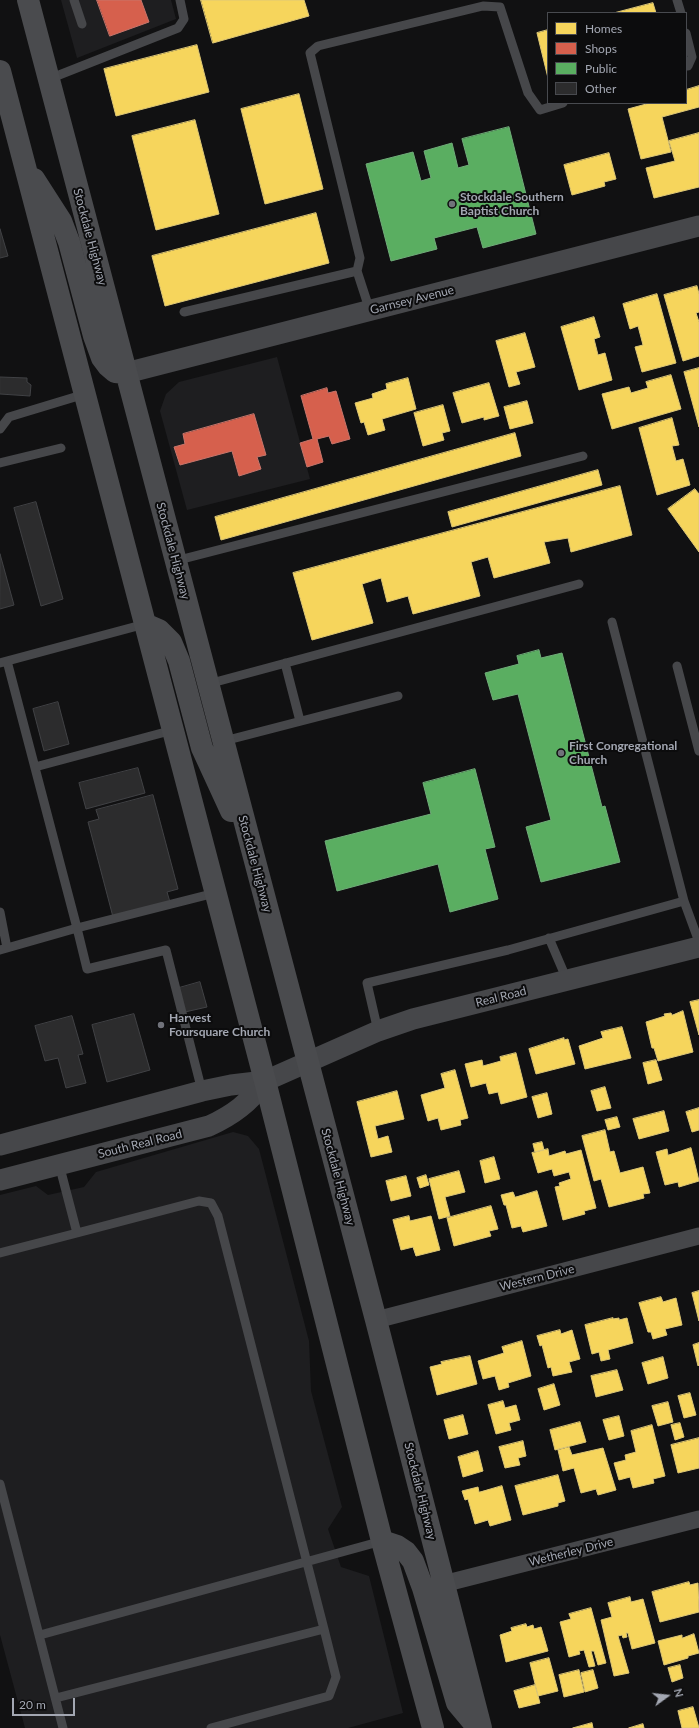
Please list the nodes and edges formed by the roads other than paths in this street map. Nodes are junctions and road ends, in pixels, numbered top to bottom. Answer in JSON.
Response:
{"nodes":[{"id":1,"x":74,"y":0,"type":"edge"},
{"id":2,"x":180,"y":0,"type":"edge"},
{"id":3,"x":677,"y":0,"type":"edge"},
{"id":4,"x":32,"y":2,"type":"edge"},
{"id":5,"x":681,"y":12,"type":"edge"},
{"id":6,"x":82,"y":24,"type":"dead end"},
{"id":7,"x":687,"y":37,"type":"edge"},
{"id":8,"x":687,"y":66,"type":"edge"},
{"id":9,"x":0,"y":71,"type":"edge"},
{"id":10,"x":49,"y":79,"type":"junction"},
{"id":11,"x":560,"y":104,"type":"edge"},
{"id":12,"x":25,"y":165,"type":"junction"},
{"id":13,"x":699,"y":226,"type":"edge"},
{"id":14,"x":357,"y":271,"type":"junction"},
{"id":15,"x":370,"y":311,"type":"junction"},
{"id":16,"x":184,"y":312,"type":"dead end"},
{"id":17,"x":126,"y":373,"type":"junction"},
{"id":18,"x":85,"y":394,"type":"junction"},
{"id":19,"x":0,"y":430,"type":"edge"},
{"id":20,"x":61,"y":448,"type":"dead end"},
{"id":21,"x":583,"y":456,"type":"dead end"},
{"id":22,"x":0,"y":463,"type":"edge"},
{"id":23,"x":175,"y":561,"type":"junction"},
{"id":24,"x":579,"y":584,"type":"dead end"},
{"id":25,"x":612,"y":622,"type":"dead end"},
{"id":26,"x":145,"y":624,"type":"junction"},
{"id":27,"x":3,"y":662,"type":"edge"},
{"id":28,"x":285,"y":664,"type":"junction"},
{"id":29,"x":677,"y":666,"type":"dead end"},
{"id":30,"x":208,"y":684,"type":"junction"},
{"id":31,"x":398,"y":696,"type":"dead end"},
{"id":32,"x":300,"y":721,"type":"junction"},
{"id":33,"x":173,"y":730,"type":"junction"},
{"id":34,"x":222,"y":742,"type":"junction"},
{"id":35,"x":699,"y":751,"type":"edge"},
{"id":36,"x":35,"y":767,"type":"junction"},
{"id":37,"x":251,"y":845,"type":"junction"},
{"id":38,"x":215,"y":893,"type":"junction"},
{"id":39,"x":684,"y":901,"type":"junction"},
{"id":40,"x":0,"y":912,"type":"edge"},
{"id":41,"x":77,"y":928,"type":"junction"},
{"id":42,"x":549,"y":938,"type":"junction"},
{"id":43,"x":699,"y":942,"type":"edge"},
{"id":44,"x":699,"y":947,"type":"edge"},
{"id":45,"x":3,"y":949,"type":"edge"},
{"id":46,"x":567,"y":980,"type":"junction"},
{"id":47,"x":378,"y":1031,"type":"junction"},
{"id":48,"x":308,"y":1063,"type":"junction"},
{"id":49,"x":265,"y":1081,"type":"junction"},
{"id":50,"x":202,"y":1091,"type":"junction"},
{"id":51,"x":0,"y":1145,"type":"edge"},
{"id":52,"x":59,"y":1164,"type":"junction"},
{"id":53,"x":0,"y":1180,"type":"edge"},
{"id":54,"x":77,"y":1233,"type":"junction"},
{"id":55,"x":699,"y":1236,"type":"edge"},
{"id":56,"x":0,"y":1253,"type":"edge"},
{"id":57,"x":376,"y":1320,"type":"junction"},
{"id":58,"x":0,"y":1484,"type":"edge"},
{"id":59,"x":699,"y":1519,"type":"edge"},
{"id":60,"x":382,"y":1541,"type":"junction"},
{"id":61,"x":306,"y":1561,"type":"junction"},
{"id":62,"x":443,"y":1584,"type":"junction"},
{"id":63,"x":324,"y":1629,"type":"junction"},
{"id":64,"x":40,"y":1635,"type":"junction"},
{"id":65,"x":56,"y":1698,"type":"junction"},
{"id":66,"x":64,"y":1728,"type":"edge"},
{"id":67,"x":210,"y":1728,"type":"edge"},
{"id":68,"x":433,"y":1728,"type":"edge"},
{"id":69,"x":479,"y":1728,"type":"edge"}],
"edges":[{"from":1,"to":6,"type":"lane"},
{"from":2,"to":10,"type":"lane"},
{"from":3,"to":5,"type":"lane"},
{"from":4,"to":10,"type":"main road","name":"Stockdale Highway"},
{"from":7,"to":8,"type":"lane"},
{"from":9,"to":12,"type":"main road"},
{"from":10,"to":17,"type":"main road","name":"Stockdale Highway"},
{"from":11,"to":14,"type":"lane"},
{"from":12,"to":17,"type":"main road"},
{"from":12,"to":18,"type":"main road"},
{"from":13,"to":15,"type":"street","name":"Garnsey Avenue"},
{"from":14,"to":15,"type":"lane"},
{"from":14,"to":16,"type":"lane"},
{"from":15,"to":17,"type":"street","name":"Garnsey Avenue"},
{"from":17,"to":23,"type":"main road","name":"Stockdale Highway"},
{"from":18,"to":19,"type":"lane"},
{"from":18,"to":26,"type":"main road"},
{"from":20,"to":22,"type":"lane"},
{"from":21,"to":23,"type":"lane"},
{"from":23,"to":30,"type":"main road","name":"Stockdale Highway"},
{"from":24,"to":28,"type":"lane"},
{"from":25,"to":39,"type":"lane"},
{"from":26,"to":27,"type":"lane"},
{"from":26,"to":33,"type":"main road"},
{"from":26,"to":37,"type":"main road"},
{"from":27,"to":36,"type":"lane"},
{"from":28,"to":30,"type":"lane"},
{"from":28,"to":32,"type":"lane"},
{"from":29,"to":35,"type":"lane"},
{"from":30,"to":34,"type":"main road","name":"Stockdale Highway"},
{"from":31,"to":32,"type":"lane"},
{"from":32,"to":34,"type":"lane"},
{"from":33,"to":36,"type":"lane"},
{"from":33,"to":38,"type":"main road"},
{"from":34,"to":37,"type":"main road","name":"Stockdale Highway"},
{"from":36,"to":41,"type":"lane"},
{"from":37,"to":48,"type":"main road","name":"Stockdale Highway"},
{"from":38,"to":41,"type":"lane"},
{"from":38,"to":49,"type":"main road"},
{"from":39,"to":42,"type":"lane"},
{"from":39,"to":43,"type":"lane"},
{"from":40,"to":45,"type":"lane"},
{"from":41,"to":45,"type":"lane"},
{"from":41,"to":50,"type":"lane"},
{"from":42,"to":46,"type":"lane"},
{"from":42,"to":47,"type":"lane"},
{"from":44,"to":46,"type":"street","name":"Real Road"},
{"from":46,"to":47,"type":"street","name":"Real Road"},
{"from":47,"to":48,"type":"street","name":"Real Road"},
{"from":48,"to":49,"type":"street"},
{"from":48,"to":57,"type":"main road","name":"Stockdale Highway"},
{"from":49,"to":50,"type":"street"},
{"from":49,"to":52,"type":"street","name":"South Real Road"},
{"from":49,"to":60,"type":"main road"},
{"from":50,"to":51,"type":"street"},
{"from":52,"to":53,"type":"street","name":"South Real Road"},
{"from":52,"to":54,"type":"lane"},
{"from":54,"to":56,"type":"lane"},
{"from":54,"to":61,"type":"lane"},
{"from":55,"to":57,"type":"street","name":"Western Drive"},
{"from":57,"to":62,"type":"main road","name":"Stockdale Highway"},
{"from":58,"to":64,"type":"lane"},
{"from":59,"to":62,"type":"street","name":"Wetherley Drive"},
{"from":60,"to":61,"type":"lane"},
{"from":60,"to":68,"type":"main road"},
{"from":60,"to":69,"type":"main road"},
{"from":61,"to":63,"type":"lane"},
{"from":61,"to":64,"type":"lane"},
{"from":62,"to":69,"type":"main road","name":"Stockdale Highway"},
{"from":63,"to":65,"type":"lane"},
{"from":63,"to":67,"type":"lane"},
{"from":64,"to":65,"type":"lane"},
{"from":65,"to":66,"type":"lane"}]}
